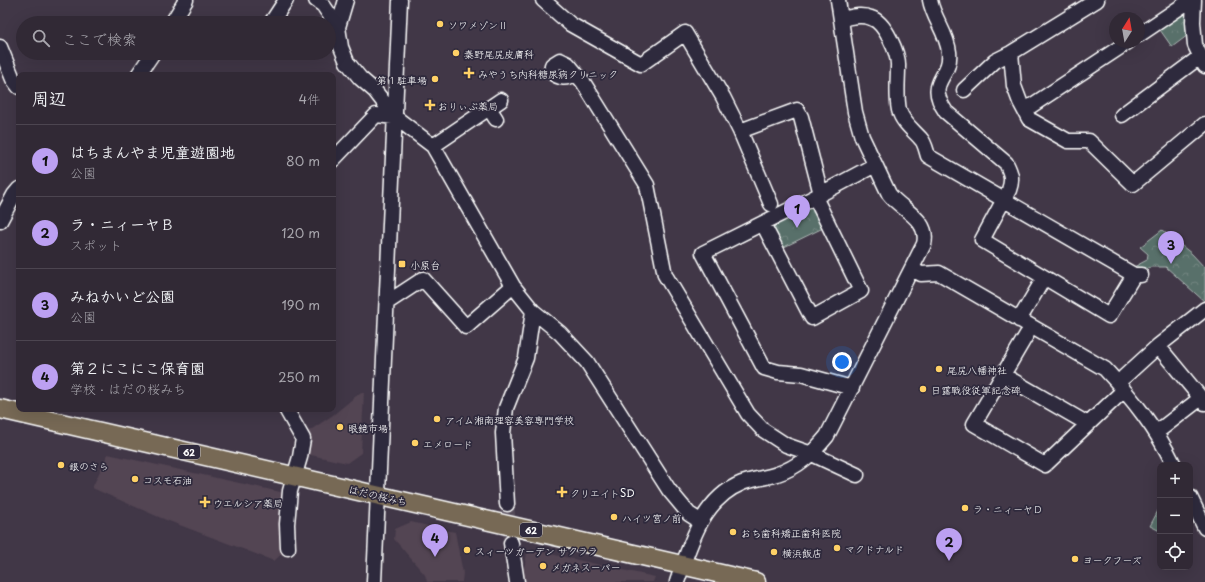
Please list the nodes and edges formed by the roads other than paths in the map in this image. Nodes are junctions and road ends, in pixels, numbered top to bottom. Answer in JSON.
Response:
{"nodes":[{"id":1,"x":186,"y":0,"type":"edge"},
{"id":2,"x":286,"y":0,"type":"edge"},
{"id":3,"x":316,"y":0,"type":"edge"},
{"id":4,"x":346,"y":0,"type":"edge"},
{"id":5,"x":400,"y":0,"type":"edge"},
{"id":6,"x":543,"y":0,"type":"edge"},
{"id":7,"x":838,"y":0,"type":"edge"},
{"id":8,"x":930,"y":0,"type":"edge"},
{"id":9,"x":1097,"y":0,"type":"edge"},
{"id":10,"x":1192,"y":0,"type":"edge"},
{"id":11,"x":176,"y":16,"type":"edge"},
{"id":12,"x":276,"y":16,"type":"edge"},
{"id":13,"x":330,"y":16,"type":"edge"},
{"id":14,"x":841,"y":19,"type":"junction"},
{"id":15,"x":336,"y":24,"type":"edge"},
{"id":16,"x":338,"y":27,"type":"junction"},
{"id":17,"x":1145,"y":31,"type":"edge"},
{"id":18,"x":0,"y":47,"type":"edge"},
{"id":19,"x":1119,"y":48,"type":"edge"},
{"id":20,"x":1011,"y":54,"type":"junction"},
{"id":21,"x":148,"y":60,"type":"edge"},
{"id":22,"x":1203,"y":61,"type":"edge"},
{"id":23,"x":140,"y":72,"type":"edge"},
{"id":24,"x":576,"y":74,"type":"dead end"},
{"id":25,"x":16,"y":84,"type":"edge"},
{"id":26,"x":964,"y":90,"type":"dead end"},
{"id":27,"x":501,"y":100,"type":"dead end"},
{"id":28,"x":1025,"y":110,"type":"junction"},
{"id":29,"x":1122,"y":115,"type":"dead end"},
{"id":30,"x":395,"y":117,"type":"junction"},
{"id":31,"x":1205,"y":124,"type":"edge"},
{"id":32,"x":740,"y":131,"type":"junction"},
{"id":33,"x":433,"y":146,"type":"junction"},
{"id":34,"x":336,"y":157,"type":"edge"},
{"id":35,"x":874,"y":165,"type":"junction"},
{"id":36,"x":16,"y":193,"type":"edge"},
{"id":37,"x":818,"y":195,"type":"junction"},
{"id":38,"x":1004,"y":199,"type":"junction"},
{"id":39,"x":771,"y":204,"type":"dead end"},
{"id":40,"x":0,"y":221,"type":"edge"},
{"id":41,"x":763,"y":224,"type":"junction"},
{"id":42,"x":912,"y":269,"type":"junction"},
{"id":43,"x":1044,"y":278,"type":"junction"},
{"id":44,"x":513,"y":286,"type":"junction"},
{"id":45,"x":388,"y":302,"type":"junction"},
{"id":46,"x":1205,"y":309,"type":"edge"},
{"id":47,"x":533,"y":311,"type":"junction"},
{"id":48,"x":1019,"y":320,"type":"junction"},
{"id":49,"x":1027,"y":334,"type":"dead end"},
{"id":50,"x":1158,"y":346,"type":"junction"},
{"id":51,"x":1003,"y":375,"type":"junction"},
{"id":52,"x":1124,"y":384,"type":"junction"},
{"id":53,"x":852,"y":388,"type":"junction"},
{"id":54,"x":1203,"y":401,"type":"edge"},
{"id":55,"x":0,"y":409,"type":"edge"},
{"id":56,"x":288,"y":412,"type":"edge"},
{"id":57,"x":1088,"y":424,"type":"junction"},
{"id":58,"x":1157,"y":432,"type":"junction"},
{"id":59,"x":812,"y":454,"type":"junction"},
{"id":60,"x":1172,"y":462,"type":"edge"},
{"id":61,"x":857,"y":475,"type":"dead end"},
{"id":62,"x":294,"y":476,"type":"junction"},
{"id":63,"x":379,"y":495,"type":"junction"},
{"id":64,"x":1190,"y":498,"type":"edge"},
{"id":65,"x":507,"y":504,"type":"tunnel mouth"},
{"id":66,"x":700,"y":521,"type":"junction"},
{"id":67,"x":1205,"y":528,"type":"edge"},
{"id":68,"x":510,"y":543,"type":"tunnel mouth"},
{"id":69,"x":288,"y":548,"type":"dead end"},
{"id":70,"x":680,"y":574,"type":"edge"},
{"id":71,"x":374,"y":582,"type":"edge"},
{"id":72,"x":517,"y":582,"type":"edge"},
{"id":73,"x":756,"y":582,"type":"edge"}],
"edges":[{"from":1,"to":11,"type":"street"},
{"from":2,"to":12,"type":"street"},
{"from":3,"to":13,"type":"street"},
{"from":4,"to":16,"type":"street"},
{"from":5,"to":30,"type":"street"},
{"from":6,"to":32,"type":"street"},
{"from":7,"to":14,"type":"street"},
{"from":8,"to":38,"type":"street"},
{"from":9,"to":20,"type":"street"},
{"from":10,"to":17,"type":"street"},
{"from":10,"to":22,"type":"street"},
{"from":14,"to":35,"type":"street"},
{"from":14,"to":38,"type":"street"},
{"from":15,"to":16,"type":"street"},
{"from":16,"to":30,"type":"street"},
{"from":18,"to":25,"type":"street"},
{"from":19,"to":28,"type":"street"},
{"from":20,"to":26,"type":"street"},
{"from":20,"to":28,"type":"street"},
{"from":21,"to":23,"type":"street"},
{"from":22,"to":29,"type":"street"},
{"from":24,"to":59,"type":"street"},
{"from":27,"to":33,"type":"street"},
{"from":28,"to":31,"type":"street"},
{"from":30,"to":33,"type":"street"},
{"from":30,"to":34,"type":"street"},
{"from":30,"to":45,"type":"street"},
{"from":32,"to":37,"type":"street"},
{"from":32,"to":39,"type":"street"},
{"from":33,"to":44,"type":"street"},
{"from":35,"to":37,"type":"street"},
{"from":35,"to":42,"type":"street"},
{"from":36,"to":40,"type":"street"},
{"from":37,"to":41,"type":"street"},
{"from":37,"to":41,"type":"street"},
{"from":38,"to":43,"type":"street"},
{"from":38,"to":43,"type":"street"},
{"from":41,"to":53,"type":"street"},
{"from":42,"to":48,"type":"street"},
{"from":42,"to":53,"type":"street"},
{"from":43,"to":48,"type":"street"},
{"from":44,"to":45,"type":"street"},
{"from":44,"to":47,"type":"street"},
{"from":45,"to":63,"type":"street"},
{"from":46,"to":50,"type":"street"},
{"from":47,"to":65,"type":"street"},
{"from":47,"to":66,"type":"street"},
{"from":48,"to":52,"type":"street"},
{"from":49,"to":51,"type":"street"},
{"from":50,"to":52,"type":"street"},
{"from":50,"to":54,"type":"street"},
{"from":51,"to":57,"type":"street"},
{"from":51,"to":57,"type":"street"},
{"from":52,"to":57,"type":"street"},
{"from":52,"to":58,"type":"street"},
{"from":53,"to":59,"type":"street"},
{"from":54,"to":58,"type":"street"},
{"from":55,"to":62,"type":"main road","name":"はだの桜みち","number":"62"},
{"from":56,"to":62,"type":"street"},
{"from":58,"to":60,"type":"street"},
{"from":59,"to":61,"type":"street"},
{"from":59,"to":66,"type":"street"},
{"from":62,"to":63,"type":"main road","name":"はだの桜みち","number":"62"},
{"from":62,"to":69,"type":"street"},
{"from":63,"to":70,"type":"main road","name":"はだの桜みち","number":"62"},
{"from":63,"to":71,"type":"street"},
{"from":64,"to":67,"type":"street"},
{"from":66,"to":70,"type":"street"},
{"from":68,"to":72,"type":"street"},
{"from":70,"to":73,"type":"main road","name":"はだの桜みち","number":"62"}]}
